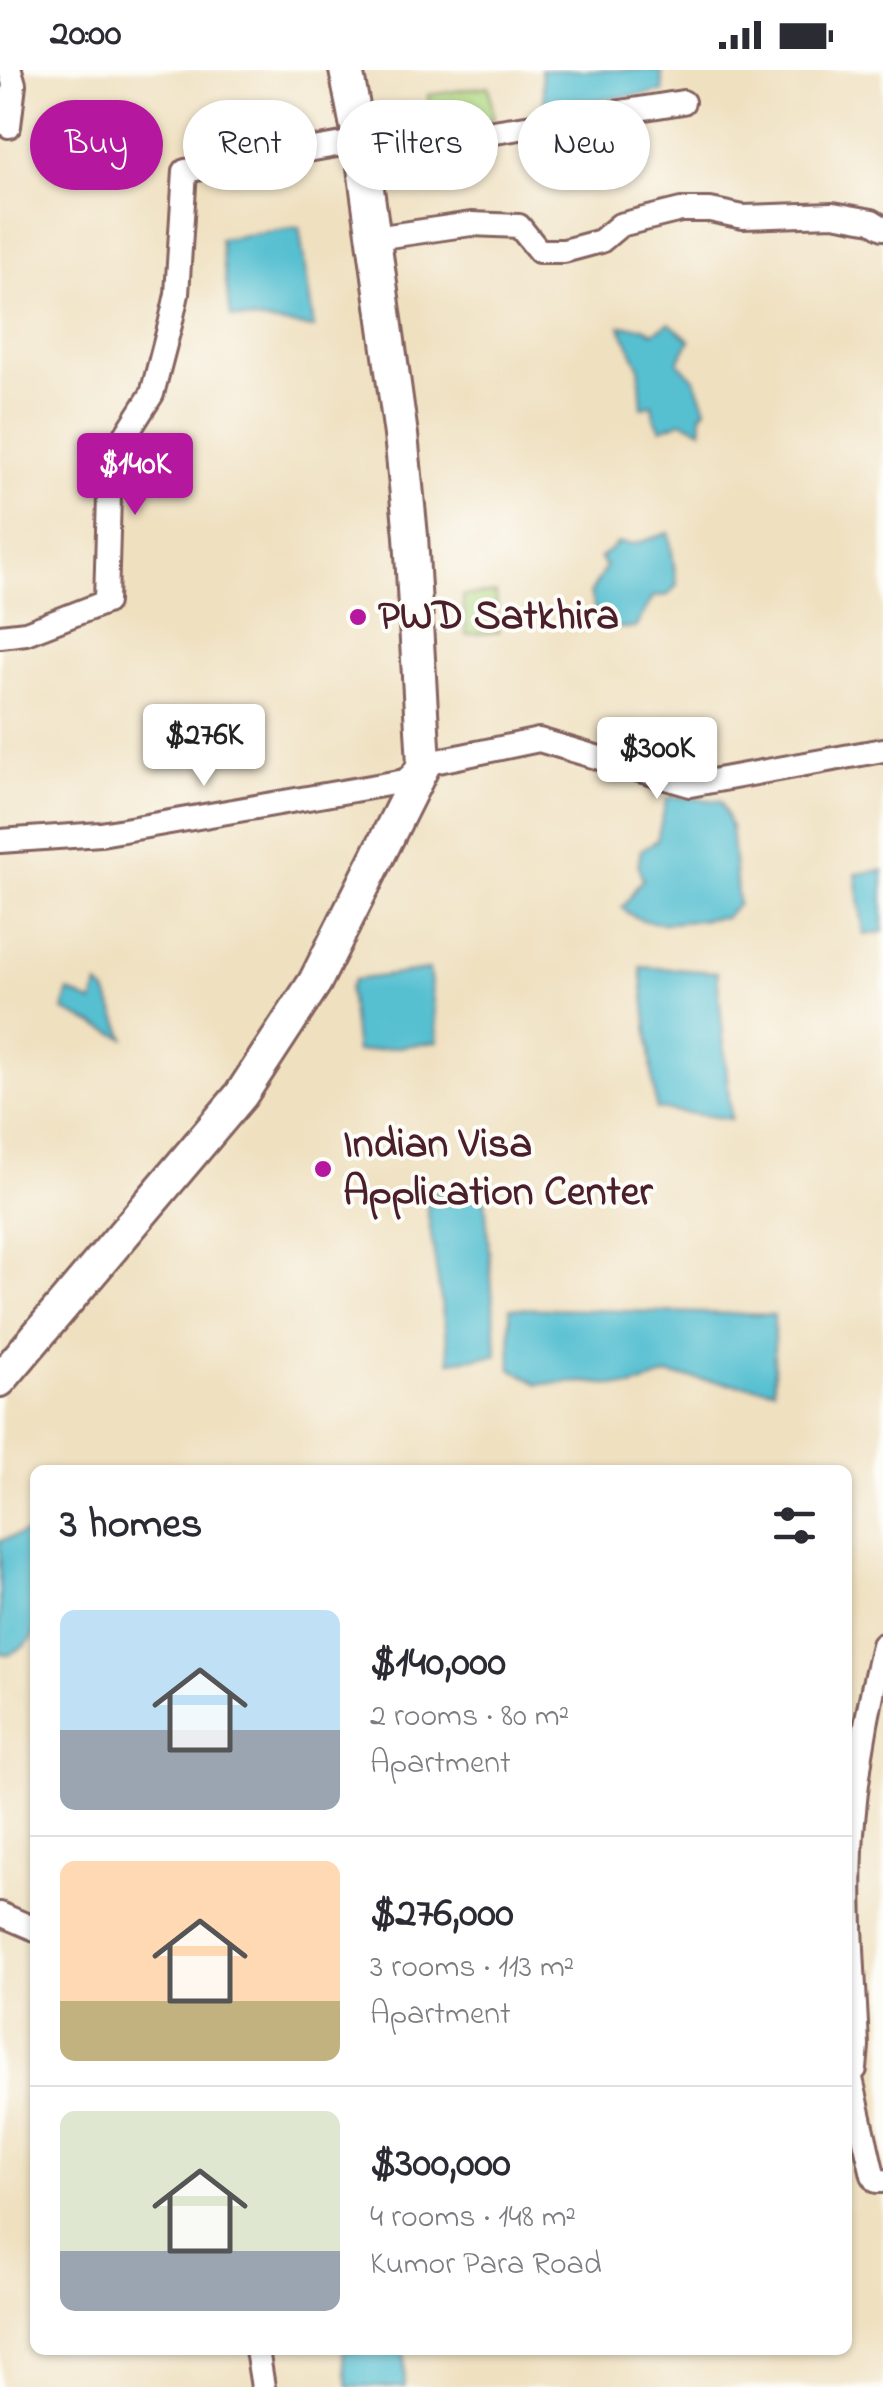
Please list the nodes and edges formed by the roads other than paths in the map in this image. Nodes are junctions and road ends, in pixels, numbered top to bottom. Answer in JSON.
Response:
{"nodes":[{"id":1,"x":10,"y":70,"type":"edge"},
{"id":2,"x":346,"y":70,"type":"edge"},
{"id":3,"x":352,"y":100,"type":"edge"},
{"id":4,"x":684,"y":102,"type":"dead end"},
{"id":5,"x":9,"y":126,"type":"dead end"},
{"id":6,"x":498,"y":128,"type":"edge"},
{"id":7,"x":337,"y":150,"type":"edge"},
{"id":8,"x":368,"y":190,"type":"edge"},
{"id":9,"x":883,"y":228,"type":"edge"},
{"id":10,"x":375,"y":238,"type":"junction"},
{"id":11,"x":0,"y":636,"type":"edge"},
{"id":12,"x":883,"y":750,"type":"edge"},
{"id":13,"x":424,"y":764,"type":"junction"},
{"id":14,"x":0,"y":842,"type":"edge"},
{"id":15,"x":0,"y":1380,"type":"edge"},
{"id":16,"x":883,"y":1646,"type":"edge"},
{"id":17,"x":852,"y":1822,"type":"edge"},
{"id":18,"x":0,"y":1914,"type":"edge"},
{"id":19,"x":852,"y":1919,"type":"edge"},
{"id":20,"x":30,"y":1926,"type":"edge"},
{"id":21,"x":852,"y":2072,"type":"edge"},
{"id":22,"x":852,"y":2087,"type":"edge"},
{"id":23,"x":883,"y":2181,"type":"edge"},
{"id":24,"x":258,"y":2355,"type":"edge"},
{"id":25,"x":263,"y":2387,"type":"edge"}],
"edges":[{"from":1,"to":5,"type":"street"},
{"from":2,"to":3,"type":"highway"},
{"from":4,"to":6,"type":"street"},
{"from":7,"to":11,"type":"street"},
{"from":8,"to":10,"type":"highway"},
{"from":9,"to":10,"type":"street"},
{"from":10,"to":13,"type":"highway"},
{"from":12,"to":13,"type":"street"},
{"from":13,"to":14,"type":"street"},
{"from":13,"to":15,"type":"highway"},
{"from":16,"to":17,"type":"street"},
{"from":18,"to":20,"type":"street"},
{"from":19,"to":21,"type":"street"},
{"from":22,"to":23,"type":"street"},
{"from":24,"to":25,"type":"street"}]}
